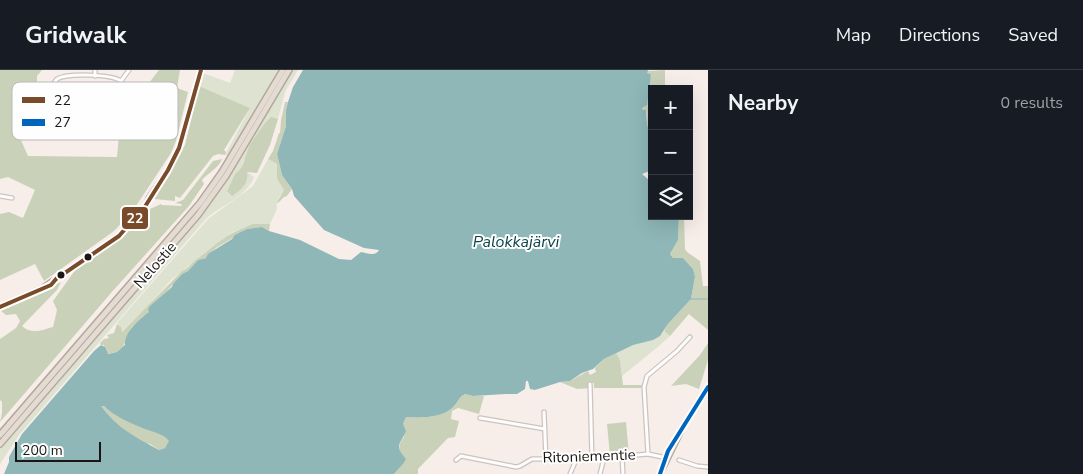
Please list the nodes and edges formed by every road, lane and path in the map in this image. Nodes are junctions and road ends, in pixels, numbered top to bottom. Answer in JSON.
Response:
{"nodes":[{"id":1,"x":96,"y":70,"type":"edge"},
{"id":2,"x":129,"y":70,"type":"edge"},
{"id":3,"x":201,"y":70,"type":"edge"},
{"id":4,"x":282,"y":70,"type":"edge"},
{"id":5,"x":289,"y":70,"type":"edge"},
{"id":6,"x":95,"y":76,"type":"junction"},
{"id":7,"x":121,"y":81,"type":"joint"},
{"id":8,"x":55,"y":82,"type":"edge"},
{"id":9,"x":0,"y":196,"type":"edge"},
{"id":10,"x":12,"y":198,"type":"dead end"},
{"id":11,"x":0,"y":307,"type":"edge"},
{"id":12,"x":690,"y":337,"type":"dead end"},
{"id":13,"x":590,"y":384,"type":"dead end"},
{"id":14,"x":708,"y":387,"type":"edge"},
{"id":15,"x":544,"y":412,"type":"dead end"},
{"id":16,"x":480,"y":418,"type":"dead end"},
{"id":17,"x":545,"y":429,"type":"junction"},
{"id":18,"x":0,"y":435,"type":"edge"},
{"id":19,"x":0,"y":444,"type":"edge"},
{"id":20,"x":648,"y":454,"type":"junction"},
{"id":21,"x":622,"y":456,"type":"junction"},
{"id":22,"x":603,"y":458,"type":"junction"},
{"id":23,"x":667,"y":458,"type":"junction"},
{"id":24,"x":546,"y":459,"type":"junction"},
{"id":25,"x":592,"y":459,"type":"junction"},
{"id":26,"x":456,"y":460,"type":"dead end"},
{"id":27,"x":576,"y":460,"type":"junction"},
{"id":28,"x":678,"y":460,"type":"dead end"},
{"id":29,"x":708,"y":467,"type":"edge"},
{"id":30,"x":570,"y":474,"type":"edge"},
{"id":31,"x":600,"y":474,"type":"edge"},
{"id":32,"x":623,"y":474,"type":"edge"},
{"id":33,"x":660,"y":474,"type":"edge"}],
"edges":[{"from":1,"to":6,"type":"street"},
{"from":2,"to":7,"type":"street"},
{"from":3,"to":11,"type":"main road"},
{"from":4,"to":18,"type":"highway","name":"Nelostie"},
{"from":5,"to":19,"type":"highway","name":"Nelostie"},
{"from":6,"to":7,"type":"street"},
{"from":6,"to":8,"type":"street"},
{"from":9,"to":10,"type":"street"},
{"from":12,"to":20,"type":"street"},
{"from":13,"to":25,"type":"street"},
{"from":14,"to":23,"type":"main road"},
{"from":15,"to":17,"type":"street"},
{"from":16,"to":17,"type":"street"},
{"from":17,"to":24,"type":"street"},
{"from":20,"to":21,"type":"street","name":"Ritoniementie"},
{"from":20,"to":23,"type":"street","name":"Ritoniementie"},
{"from":21,"to":22,"type":"street","name":"Ritoniementie"},
{"from":21,"to":32,"type":"street"},
{"from":22,"to":25,"type":"street","name":"Ritoniementie"},
{"from":22,"to":31,"type":"street"},
{"from":23,"to":33,"type":"main road"},
{"from":24,"to":26,"type":"street","name":"Ritoniementie"},
{"from":24,"to":27,"type":"street","name":"Ritoniementie"},
{"from":25,"to":27,"type":"street","name":"Ritoniementie"},
{"from":27,"to":30,"type":"street"},
{"from":28,"to":29,"type":"street"}]}
